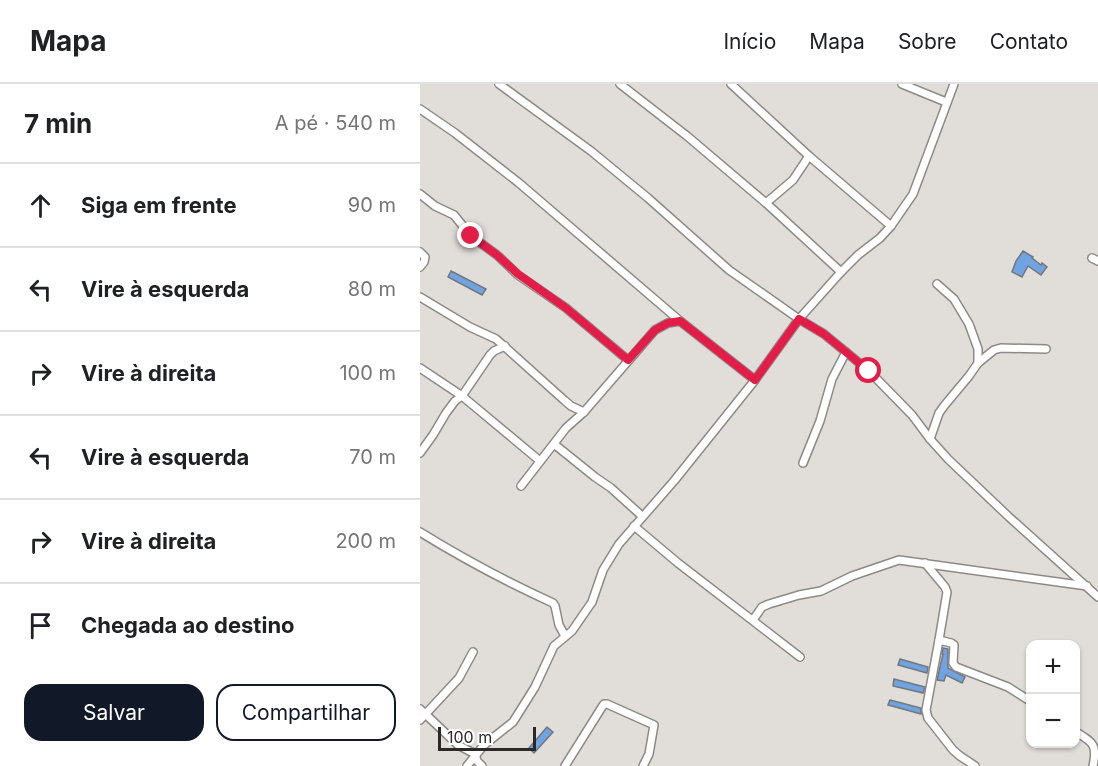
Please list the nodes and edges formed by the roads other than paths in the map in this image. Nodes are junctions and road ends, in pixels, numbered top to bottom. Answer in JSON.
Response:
{"nodes":[{"id":1,"x":499,"y":84,"type":"edge"},
{"id":2,"x":620,"y":84,"type":"edge"},
{"id":3,"x":731,"y":84,"type":"edge"},
{"id":4,"x":902,"y":84,"type":"edge"},
{"id":5,"x":954,"y":84,"type":"edge"},
{"id":6,"x":946,"y":102,"type":"junction"},
{"id":7,"x":420,"y":109,"type":"edge"},
{"id":8,"x":809,"y":156,"type":"junction"},
{"id":9,"x":420,"y":194,"type":"edge"},
{"id":10,"x":766,"y":203,"type":"junction"},
{"id":11,"x":891,"y":226,"type":"junction"},
{"id":12,"x":420,"y":252,"type":"edge"},
{"id":13,"x":420,"y":267,"type":"edge"},
{"id":14,"x":841,"y":272,"type":"junction"},
{"id":15,"x":937,"y":284,"type":"dead end"},
{"id":16,"x":420,"y":297,"type":"edge"},
{"id":17,"x":799,"y":319,"type":"junction"},
{"id":18,"x":680,"y":321,"type":"junction"},
{"id":19,"x":505,"y":346,"type":"junction"},
{"id":20,"x":1046,"y":349,"type":"dead end"},
{"id":21,"x":846,"y":352,"type":"junction"},
{"id":22,"x":628,"y":360,"type":"junction"},
{"id":23,"x":978,"y":363,"type":"junction"},
{"id":24,"x":420,"y":368,"type":"edge"},
{"id":25,"x":755,"y":380,"type":"junction"},
{"id":26,"x":462,"y":396,"type":"junction"},
{"id":27,"x":584,"y":412,"type":"junction"},
{"id":28,"x":930,"y":439,"type":"junction"},
{"id":29,"x":554,"y":444,"type":"junction"},
{"id":30,"x":420,"y":452,"type":"edge"},
{"id":31,"x":540,"y":461,"type":"junction"},
{"id":32,"x":803,"y":463,"type":"dead end"},
{"id":33,"x":521,"y":486,"type":"dead end"},
{"id":34,"x":642,"y":516,"type":"junction"},
{"id":35,"x":634,"y":526,"type":"junction"},
{"id":36,"x":420,"y":532,"type":"edge"},
{"id":37,"x":925,"y":563,"type":"junction"},
{"id":38,"x":1087,"y":586,"type":"junction"},
{"id":39,"x":1098,"y":597,"type":"edge"},
{"id":40,"x":753,"y":620,"type":"junction"},
{"id":41,"x":565,"y":636,"type":"junction"},
{"id":42,"x":939,"y":640,"type":"junction"},
{"id":43,"x":473,"y":652,"type":"dead end"},
{"id":44,"x":800,"y":657,"type":"dead end"},
{"id":45,"x":1026,"y":698,"type":"edge"},
{"id":46,"x":422,"y":715,"type":"edge"},
{"id":47,"x":1080,"y":734,"type":"edge"},
{"id":48,"x":475,"y":754,"type":"junction"},
{"id":49,"x":467,"y":766,"type":"edge"},
{"id":50,"x":482,"y":766,"type":"edge"},
{"id":51,"x":565,"y":766,"type":"edge"},
{"id":52,"x":643,"y":766,"type":"edge"},
{"id":53,"x":975,"y":766,"type":"edge"},
{"id":54,"x":1093,"y":766,"type":"edge"}],
"edges":[{"from":1,"to":17,"type":"street"},
{"from":2,"to":10,"type":"street"},
{"from":3,"to":8,"type":"street"},
{"from":4,"to":6,"type":"street"},
{"from":5,"to":6,"type":"street"},
{"from":6,"to":11,"type":"street"},
{"from":7,"to":18,"type":"street"},
{"from":8,"to":10,"type":"street"},
{"from":8,"to":11,"type":"street"},
{"from":9,"to":22,"type":"street"},
{"from":10,"to":14,"type":"street"},
{"from":11,"to":14,"type":"street"},
{"from":12,"to":13,"type":"street"},
{"from":14,"to":17,"type":"street"},
{"from":15,"to":23,"type":"street"},
{"from":16,"to":19,"type":"street"},
{"from":17,"to":21,"type":"street"},
{"from":17,"to":25,"type":"street"},
{"from":18,"to":22,"type":"street"},
{"from":18,"to":25,"type":"street"},
{"from":19,"to":26,"type":"street"},
{"from":19,"to":27,"type":"street"},
{"from":20,"to":23,"type":"street"},
{"from":21,"to":28,"type":"street"},
{"from":21,"to":32,"type":"street"},
{"from":22,"to":27,"type":"street"},
{"from":23,"to":28,"type":"street"},
{"from":24,"to":26,"type":"street"},
{"from":25,"to":34,"type":"street"},
{"from":26,"to":30,"type":"street"},
{"from":26,"to":31,"type":"street"},
{"from":27,"to":29,"type":"street"},
{"from":28,"to":38,"type":"street"},
{"from":29,"to":31,"type":"street"},
{"from":29,"to":34,"type":"street"},
{"from":31,"to":33,"type":"street"},
{"from":34,"to":35,"type":"street"},
{"from":35,"to":40,"type":"street"},
{"from":35,"to":41,"type":"street"},
{"from":36,"to":41,"type":"street"},
{"from":37,"to":38,"type":"street"},
{"from":37,"to":40,"type":"street"},
{"from":37,"to":42,"type":"street"},
{"from":38,"to":39,"type":"street"},
{"from":40,"to":44,"type":"street"},
{"from":41,"to":48,"type":"street"},
{"from":42,"to":45,"type":"street"},
{"from":42,"to":53,"type":"street"},
{"from":43,"to":46,"type":"street"},
{"from":46,"to":48,"type":"street"},
{"from":47,"to":54,"type":"street"},
{"from":48,"to":49,"type":"street"},
{"from":48,"to":50,"type":"street"},
{"from":51,"to":52,"type":"street"}]}
